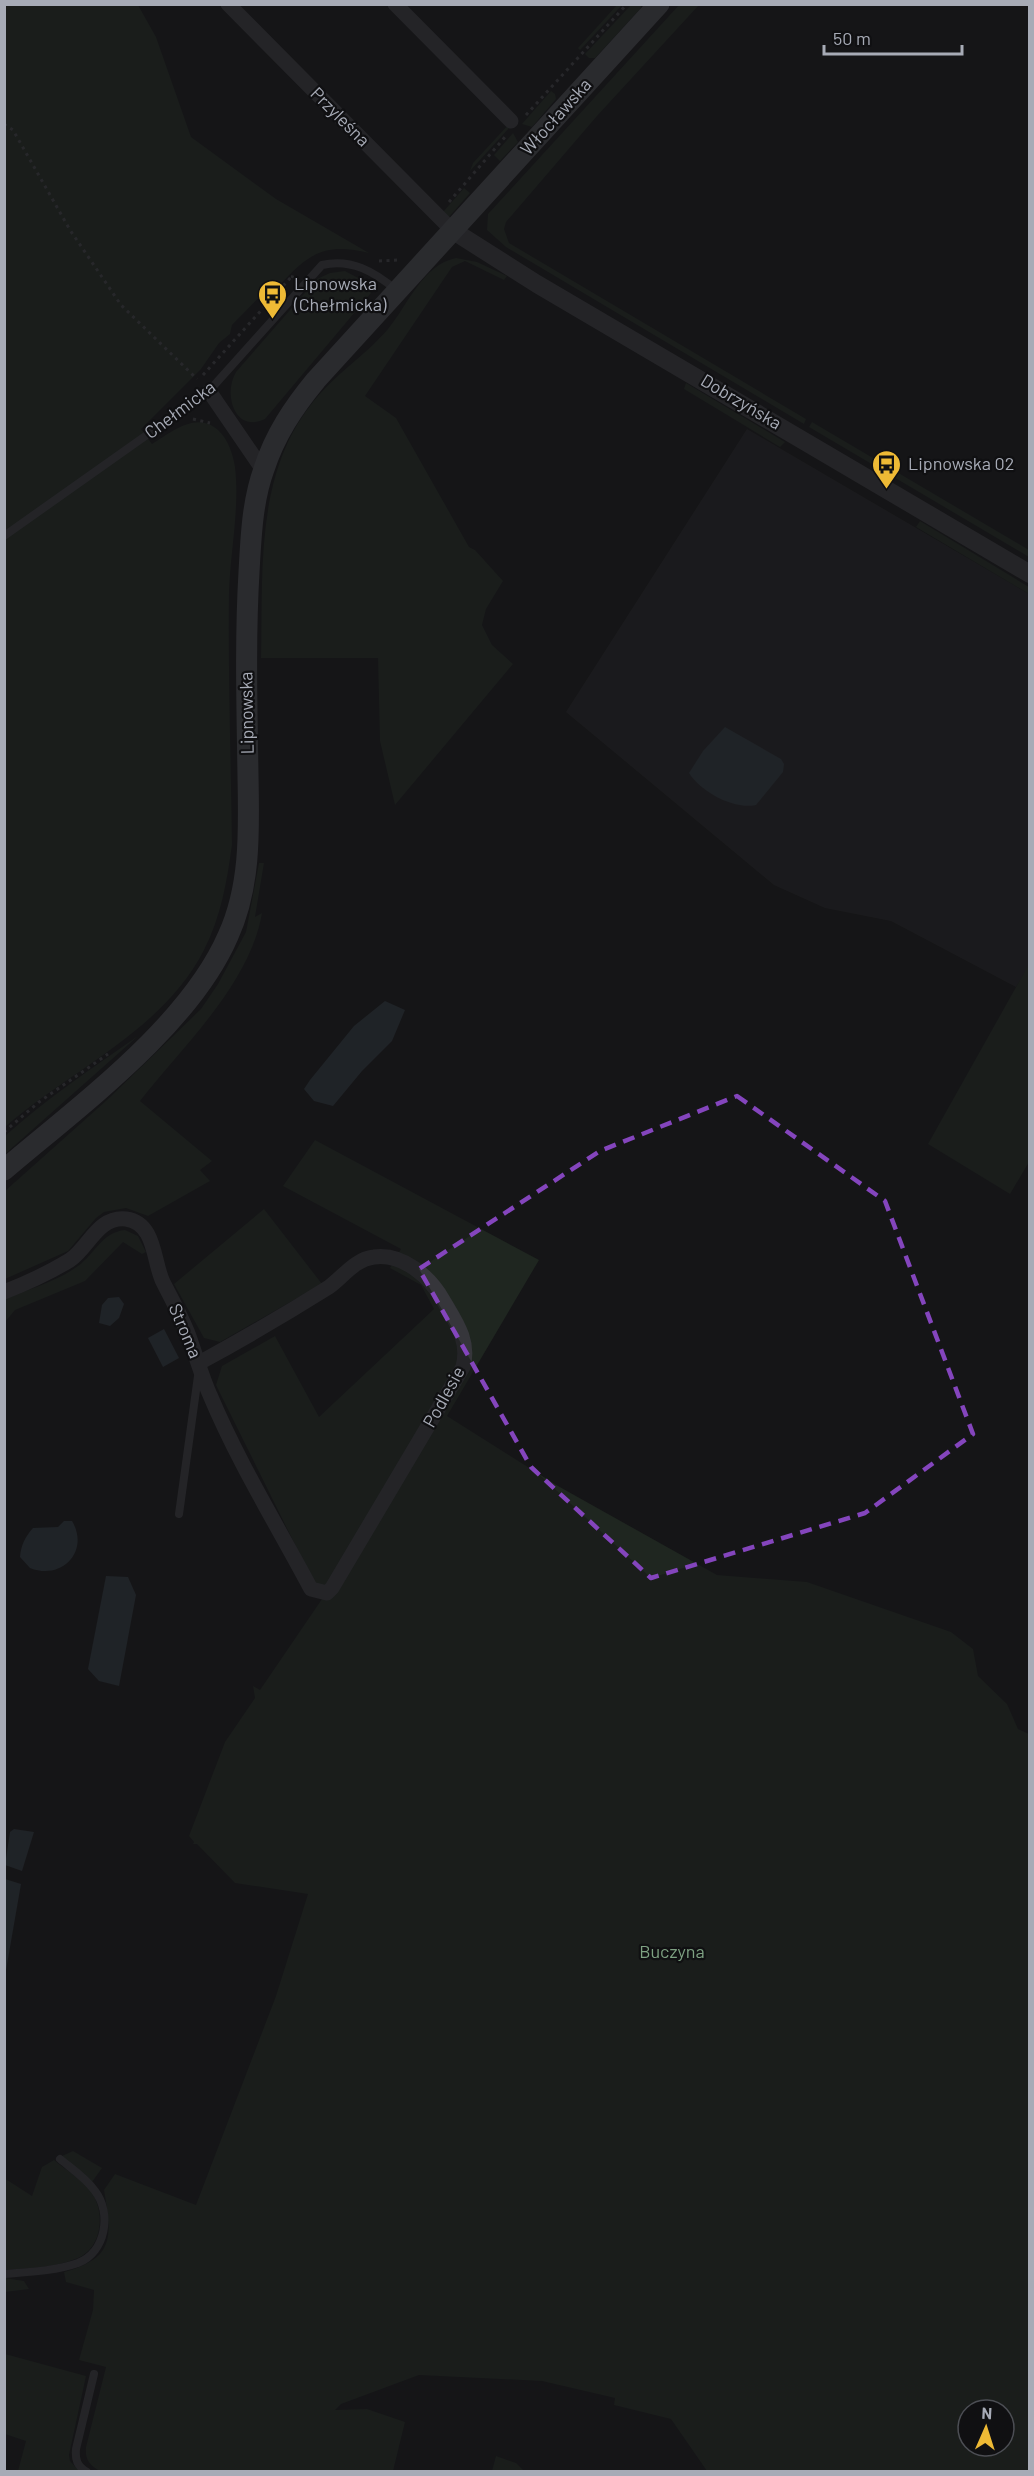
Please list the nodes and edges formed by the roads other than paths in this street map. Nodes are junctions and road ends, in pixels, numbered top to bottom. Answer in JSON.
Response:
{"nodes":[{"id":1,"x":228,"y":4,"type":"edge"},
{"id":2,"x":395,"y":4,"type":"edge"},
{"id":3,"x":659,"y":4,"type":"edge"},
{"id":4,"x":514,"y":124,"type":"road end"},
{"id":5,"x":446,"y":223,"type":"junction"},
{"id":6,"x":398,"y":292,"type":"junction"},
{"id":7,"x":204,"y":386,"type":"junction"},
{"id":8,"x":263,"y":470,"type":"junction"},
{"id":9,"x":4,"y":536,"type":"edge"},
{"id":10,"x":1029,"y":573,"type":"edge"},
{"id":11,"x":4,"y":1170,"type":"edge"},
{"id":12,"x":4,"y":1292,"type":"edge"},
{"id":13,"x":199,"y":1363,"type":"junction"},
{"id":14,"x":179,"y":1514,"type":"dead end"},
{"id":15,"x":306,"y":1580,"type":"joint"},
{"id":16,"x":60,"y":2160,"type":"dead end"},
{"id":17,"x":4,"y":2274,"type":"edge"},
{"id":18,"x":94,"y":2374,"type":"dead end"},
{"id":19,"x":87,"y":2472,"type":"edge"}],
"edges":[{"from":1,"to":5,"type":"street","name":"Przyleśna"},
{"from":2,"to":4,"type":"street"},
{"from":3,"to":5,"type":"main road","name":"Włocławska"},
{"from":5,"to":6,"type":"main road","name":"Lipnowska"},
{"from":5,"to":10,"type":"street","name":"Dobrzyńska"},
{"from":6,"to":7,"type":"lane","name":"Chełmicka"},
{"from":6,"to":8,"type":"main road","name":"Lipnowska"},
{"from":7,"to":8,"type":"street"},
{"from":7,"to":9,"type":"lane","name":"Chełmicka"},
{"from":8,"to":11,"type":"main road","name":"Lipnowska"},
{"from":12,"to":13,"type":"street","name":"Stroma"},
{"from":13,"to":14,"type":"lane"},
{"from":13,"to":15,"type":"street","name":"Stroma"},
{"from":13,"to":15,"type":"street","name":"Podlesie"},
{"from":16,"to":17,"type":"lane"},
{"from":18,"to":19,"type":"lane"}]}
